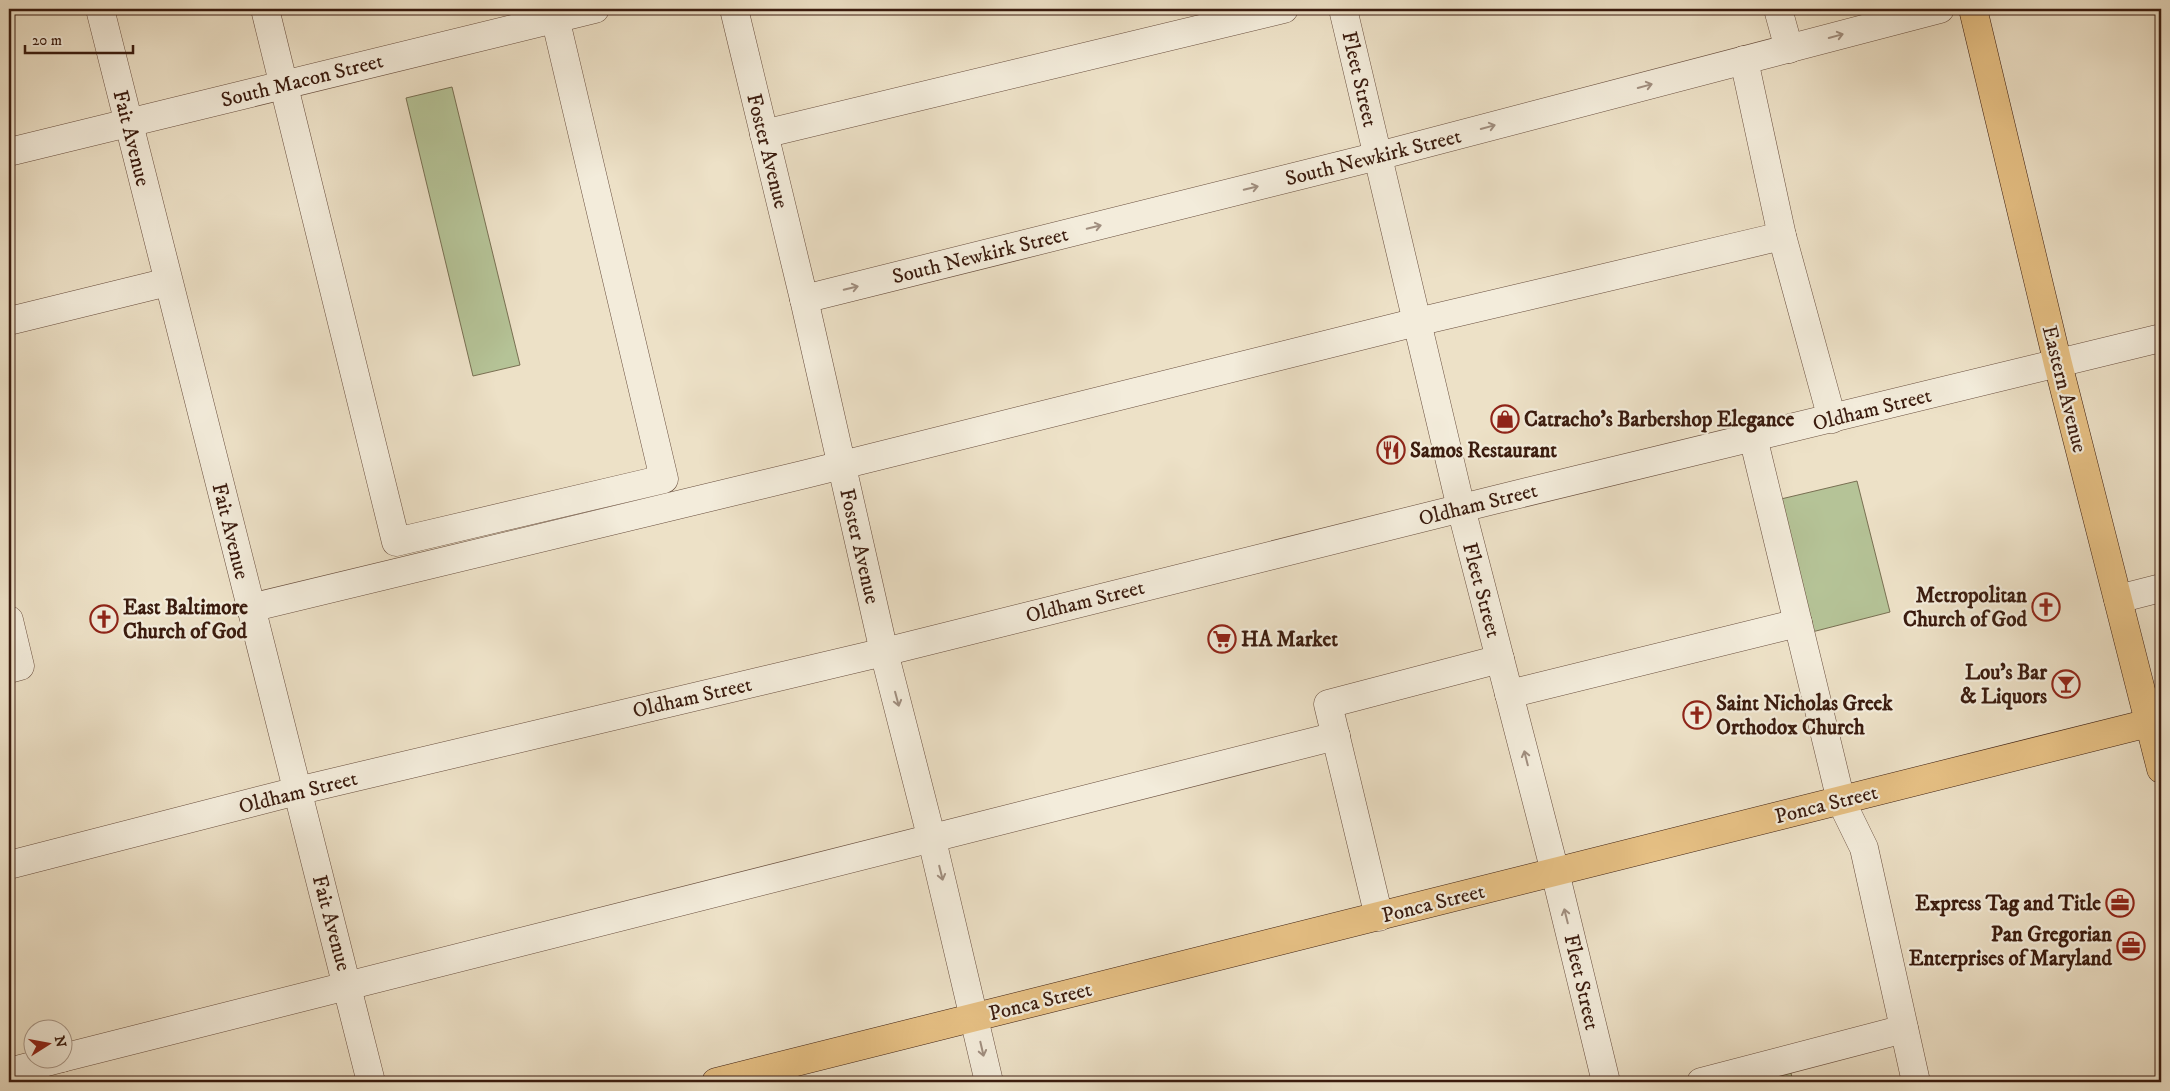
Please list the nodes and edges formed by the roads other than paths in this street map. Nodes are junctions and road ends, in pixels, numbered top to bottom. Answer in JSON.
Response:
{"nodes":[{"id":1,"x":100,"y":9,"type":"edge"},
{"id":2,"x":265,"y":9,"type":"edge"},
{"id":3,"x":596,"y":9,"type":"edge"},
{"id":4,"x":734,"y":9,"type":"edge"},
{"id":5,"x":1284,"y":9,"type":"edge"},
{"id":6,"x":1343,"y":9,"type":"edge"},
{"id":7,"x":1778,"y":9,"type":"edge"},
{"id":8,"x":1940,"y":9,"type":"edge"},
{"id":9,"x":1973,"y":9,"type":"edge"},
{"id":10,"x":554,"y":14,"type":"edge"},
{"id":11,"x":1788,"y":49,"type":"junction"},
{"id":12,"x":1744,"y":60,"type":"junction"},
{"id":13,"x":284,"y":85,"type":"junction"},
{"id":14,"x":128,"y":122,"type":"junction"},
{"id":15,"x":764,"y":134,"type":"junction"},
{"id":16,"x":9,"y":152,"type":"edge"},
{"id":17,"x":1378,"y":156,"type":"junction"},
{"id":18,"x":1782,"y":236,"type":"junction"},
{"id":19,"x":168,"y":282,"type":"junction"},
{"id":20,"x":804,"y":299,"type":"junction"},
{"id":21,"x":9,"y":321,"type":"edge"},
{"id":22,"x":1416,"y":322,"type":"junction"},
{"id":23,"x":2161,"y":338,"type":"edge"},
{"id":24,"x":2058,"y":364,"type":"junction"},
{"id":25,"x":1832,"y":418,"type":"junction"},
{"id":26,"x":1753,"y":437,"type":"junction"},
{"id":27,"x":842,"y":465,"type":"junction"},
{"id":28,"x":1461,"y":508,"type":"junction"},
{"id":29,"x":2161,"y":588,"type":"edge"},
{"id":30,"x":2118,"y":599,"type":"junction"},
{"id":31,"x":250,"y":608,"type":"junction"},
{"id":32,"x":9,"y":620,"type":"edge"},
{"id":33,"x":1798,"y":623,"type":"junction"},
{"id":34,"x":884,"y":652,"type":"junction"},
{"id":35,"x":1500,"y":659,"type":"junction"},
{"id":36,"x":9,"y":669,"type":"edge"},
{"id":37,"x":1510,"y":694,"type":"junction"},
{"id":38,"x":2156,"y":721,"type":"edge"},
{"id":39,"x":1336,"y":736,"type":"junction"},
{"id":40,"x":2161,"y":769,"type":"edge"},
{"id":41,"x":297,"y":791,"type":"junction"},
{"id":42,"x":1841,"y":801,"type":"junction"},
{"id":43,"x":932,"y":840,"type":"junction"},
{"id":44,"x":9,"y":865,"type":"edge"},
{"id":45,"x":1555,"y":872,"type":"junction"},
{"id":46,"x":1379,"y":917,"type":"junction"},
{"id":47,"x":348,"y":985,"type":"junction"},
{"id":48,"x":975,"y":1017,"type":"junction"},
{"id":49,"x":1904,"y":1029,"type":"junction"},
{"id":50,"x":72,"y":1055,"type":"edge"},
{"id":51,"x":24,"y":1068,"type":"edge"},
{"id":52,"x":9,"y":1072,"type":"edge"},
{"id":53,"x":371,"y":1082,"type":"edge"},
{"id":54,"x":716,"y":1082,"type":"edge"},
{"id":55,"x":989,"y":1082,"type":"edge"},
{"id":56,"x":1606,"y":1082,"type":"edge"},
{"id":57,"x":1700,"y":1082,"type":"edge"},
{"id":58,"x":1916,"y":1082,"type":"edge"}],
"edges":[{"from":1,"to":14,"type":"street","name":"Fait Avenue"},
{"from":2,"to":13,"type":"street"},
{"from":3,"to":10,"type":"street","name":"South Macon Street"},
{"from":4,"to":15,"type":"street","name":"Foster Avenue"},
{"from":5,"to":15,"type":"street"},
{"from":6,"to":17,"type":"street","name":"Fleet Street"},
{"from":7,"to":11,"type":"street"},
{"from":11,"to":8,"type":"street","name":"South Newkirk Street","one_way":true},
{"from":9,"to":24,"type":"main road","name":"Eastern Avenue"},
{"from":10,"to":13,"type":"street","name":"South Macon Street"},
{"from":10,"to":13,"type":"street"},
{"from":11,"to":12,"type":"street","name":"South Newkirk Street"},
{"from":17,"to":12,"type":"street","name":"South Newkirk Street","one_way":true},
{"from":12,"to":18,"type":"street"},
{"from":13,"to":14,"type":"street","name":"South Macon Street"},
{"from":14,"to":16,"type":"street","name":"South Macon Street"},
{"from":14,"to":19,"type":"street","name":"Fait Avenue"},
{"from":15,"to":20,"type":"street","name":"Foster Avenue"},
{"from":20,"to":17,"type":"street","name":"South Newkirk Street","one_way":true},
{"from":17,"to":22,"type":"street","name":"Fleet Street"},
{"from":18,"to":22,"type":"street"},
{"from":18,"to":25,"type":"street"},
{"from":19,"to":21,"type":"street"},
{"from":19,"to":31,"type":"street","name":"Fait Avenue"},
{"from":20,"to":27,"type":"street","name":"Foster Avenue"},
{"from":22,"to":27,"type":"street"},
{"from":22,"to":28,"type":"street","name":"Fleet Street"},
{"from":23,"to":24,"type":"street","name":"Oldham Street"},
{"from":24,"to":25,"type":"street","name":"Oldham Street"},
{"from":24,"to":30,"type":"main road","name":"Eastern Avenue"},
{"from":25,"to":26,"type":"street","name":"Oldham Street"},
{"from":26,"to":28,"type":"street","name":"Oldham Street"},
{"from":26,"to":33,"type":"street"},
{"from":27,"to":31,"type":"street"},
{"from":27,"to":34,"type":"street","name":"Foster Avenue"},
{"from":28,"to":34,"type":"street","name":"Oldham Street"},
{"from":28,"to":35,"type":"street","name":"Fleet Street"},
{"from":29,"to":30,"type":"street"},
{"from":30,"to":38,"type":"main road","name":"Eastern Avenue"},
{"from":31,"to":41,"type":"street","name":"Fait Avenue"},
{"from":32,"to":36,"type":"street"},
{"from":33,"to":37,"type":"street"},
{"from":33,"to":42,"type":"street"},
{"from":34,"to":41,"type":"street","name":"Oldham Street"},
{"from":34,"to":43,"type":"street","name":"Foster Avenue","one_way":true},
{"from":35,"to":37,"type":"street","name":"Fleet Street"},
{"from":35,"to":39,"type":"street"},
{"from":45,"to":37,"type":"street","name":"Fleet Street","one_way":true},
{"from":38,"to":40,"type":"main road","name":"Eastern Avenue"},
{"from":38,"to":42,"type":"main road","name":"Ponca Street"},
{"from":39,"to":43,"type":"street"},
{"from":39,"to":46,"type":"street"},
{"from":41,"to":44,"type":"street","name":"Oldham Street"},
{"from":41,"to":47,"type":"street","name":"Fait Avenue"},
{"from":42,"to":45,"type":"main road","name":"Ponca Street"},
{"from":42,"to":49,"type":"street"},
{"from":43,"to":47,"type":"street"},
{"from":43,"to":48,"type":"street","name":"Foster Avenue","one_way":true},
{"from":45,"to":46,"type":"main road","name":"Ponca Street"},
{"from":56,"to":45,"type":"street","name":"Fleet Street","one_way":true},
{"from":46,"to":48,"type":"main road","name":"Ponca Street"},
{"from":47,"to":50,"type":"street"},
{"from":47,"to":53,"type":"street","name":"Fait Avenue"},
{"from":48,"to":54,"type":"main road","name":"Ponca Street"},
{"from":48,"to":55,"type":"street","name":"Foster Avenue","one_way":true},
{"from":49,"to":57,"type":"street"},
{"from":49,"to":58,"type":"street"},
{"from":51,"to":52,"type":"street"}]}
